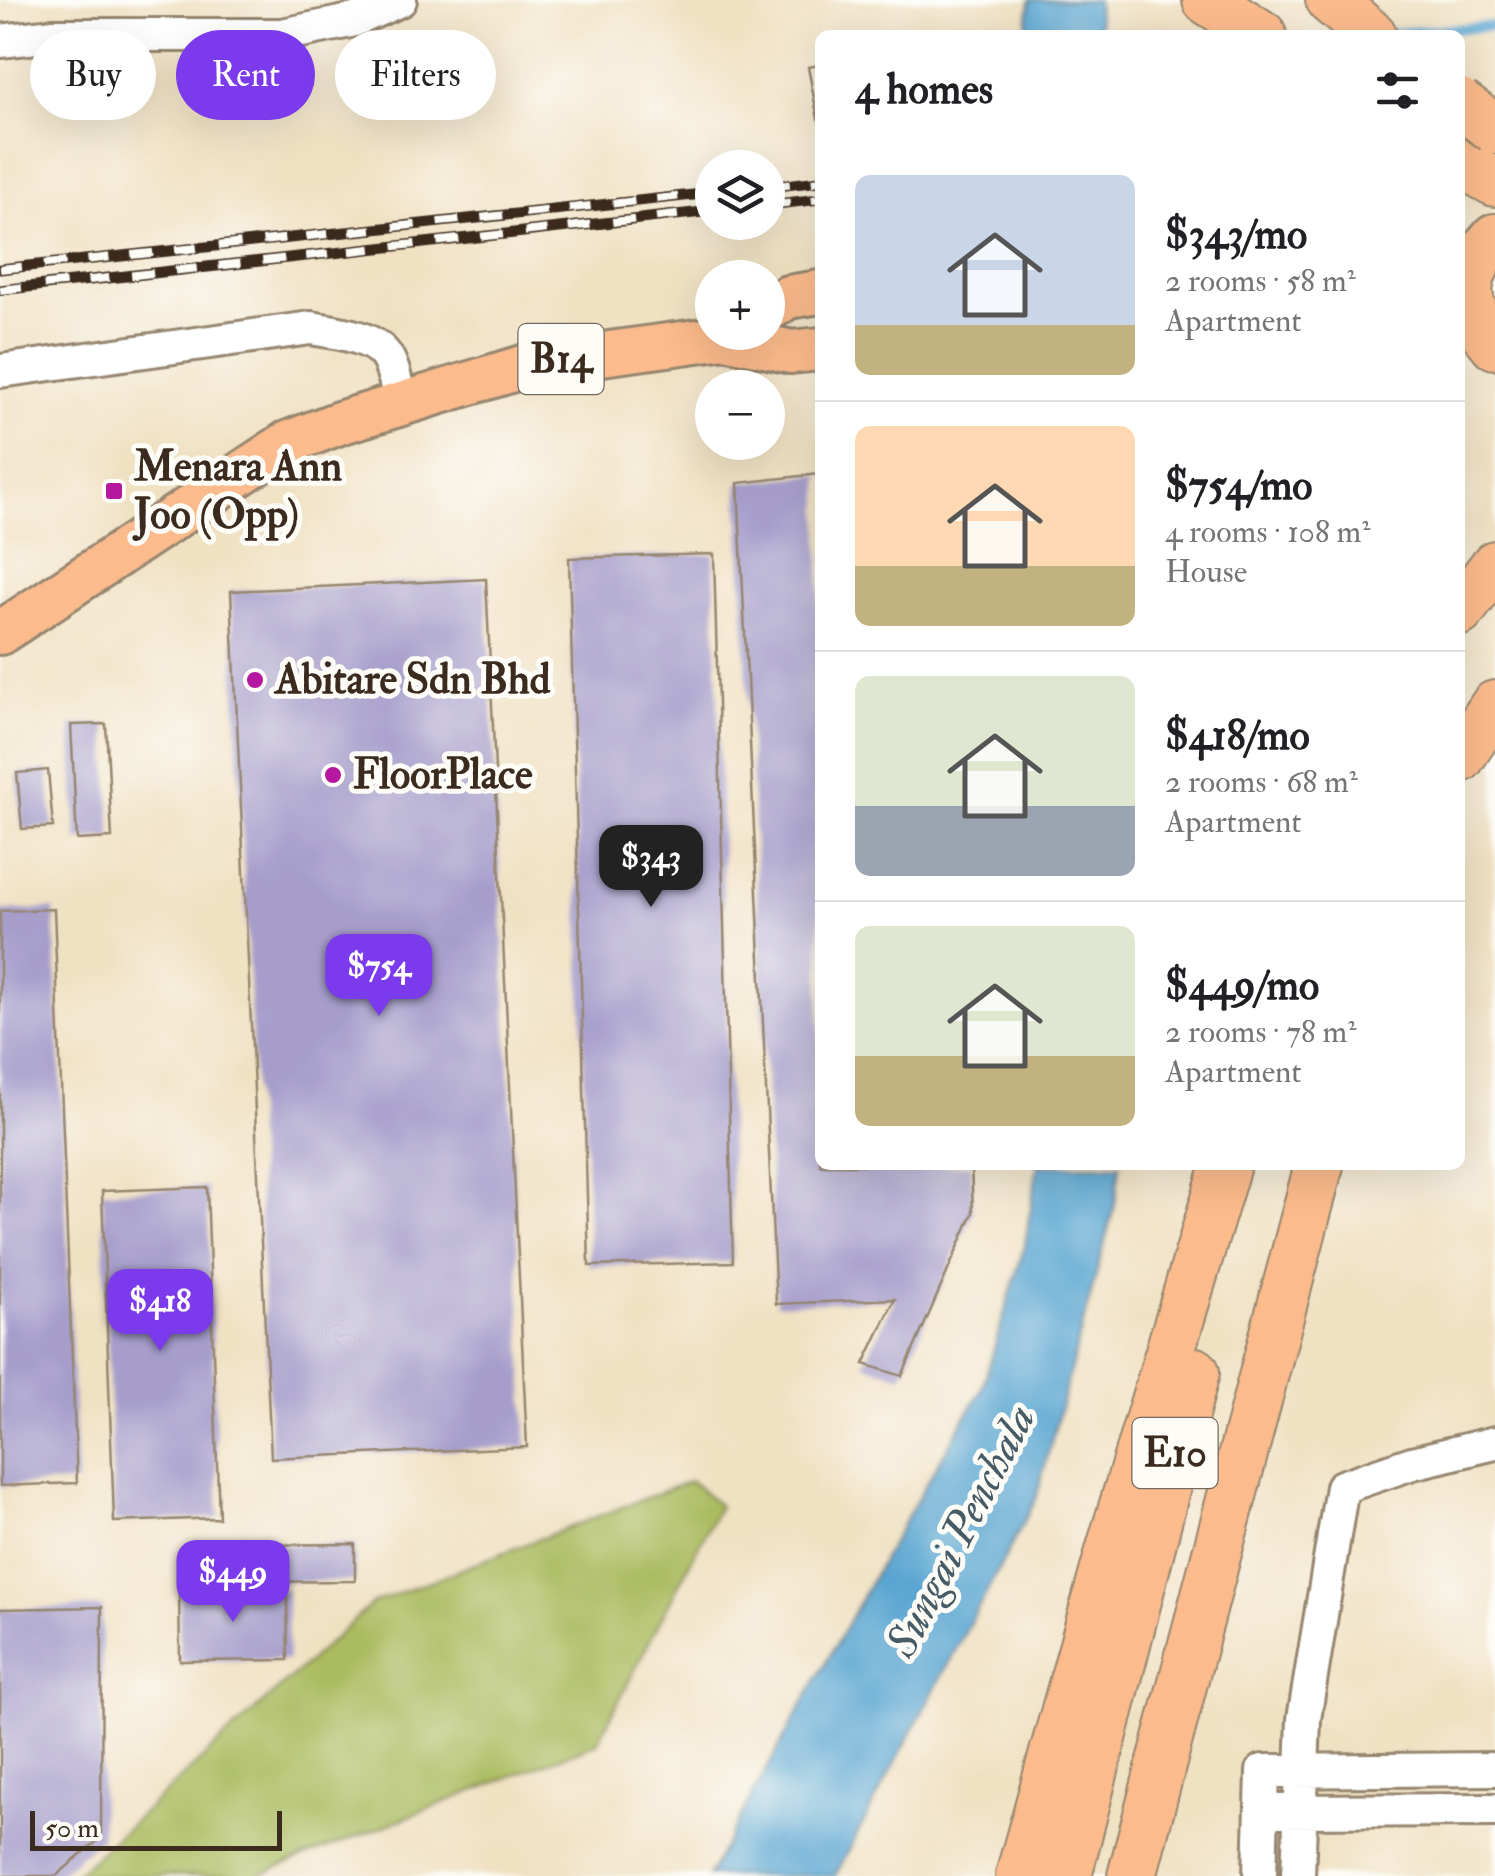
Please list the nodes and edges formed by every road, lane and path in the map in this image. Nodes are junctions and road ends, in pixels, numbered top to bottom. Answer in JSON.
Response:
{"nodes":[{"id":1,"x":400,"y":0,"type":"edge"},
{"id":2,"x":1207,"y":0,"type":"edge"},
{"id":3,"x":1330,"y":0,"type":"edge"},
{"id":4,"x":1254,"y":30,"type":"edge"},
{"id":5,"x":1366,"y":30,"type":"edge"},
{"id":6,"x":0,"y":41,"type":"edge"},
{"id":7,"x":1465,"y":108,"type":"edge"},
{"id":8,"x":1495,"y":130,"type":"edge"},
{"id":9,"x":1465,"y":166,"type":"edge"},
{"id":10,"x":1495,"y":182,"type":"edge"},
{"id":11,"x":1495,"y":220,"type":"edge"},
{"id":12,"x":1465,"y":223,"type":"edge"},
{"id":13,"x":1495,"y":238,"type":"edge"},
{"id":14,"x":1474,"y":287,"type":"edge"},
{"id":15,"x":815,"y":293,"type":"edge"},
{"id":16,"x":785,"y":298,"type":"edge"},
{"id":17,"x":1465,"y":334,"type":"edge"},
{"id":18,"x":695,"y":340,"type":"edge"},
{"id":19,"x":1495,"y":345,"type":"edge"},
{"id":20,"x":784,"y":350,"type":"edge"},
{"id":21,"x":815,"y":350,"type":"edge"},
{"id":22,"x":0,"y":371,"type":"edge"},
{"id":23,"x":401,"y":403,"type":"junction"},
{"id":24,"x":1495,"y":565,"type":"edge"},
{"id":25,"x":1495,"y":587,"type":"edge"},
{"id":26,"x":1465,"y":604,"type":"edge"},
{"id":27,"x":1465,"y":621,"type":"edge"},
{"id":28,"x":0,"y":633,"type":"edge"},
{"id":29,"x":1495,"y":705,"type":"edge"},
{"id":30,"x":1465,"y":750,"type":"edge"},
{"id":31,"x":1224,"y":1170,"type":"edge"},
{"id":32,"x":1246,"y":1170,"type":"edge"},
{"id":33,"x":1318,"y":1170,"type":"edge"},
{"id":34,"x":1495,"y":1443,"type":"edge"},
{"id":35,"x":1495,"y":1769,"type":"edge"},
{"id":36,"x":1300,"y":1771,"type":"junction"},
{"id":37,"x":1495,"y":1810,"type":"edge"},
{"id":38,"x":1262,"y":1811,"type":"junction"},
{"id":39,"x":1299,"y":1812,"type":"junction"},
{"id":40,"x":1020,"y":1876,"type":"edge"},
{"id":41,"x":1068,"y":1876,"type":"edge"},
{"id":42,"x":1132,"y":1876,"type":"edge"},
{"id":43,"x":1260,"y":1876,"type":"edge"},
{"id":44,"x":1298,"y":1876,"type":"edge"}],
"edges":[{"from":1,"to":6,"type":"street"},
{"from":2,"to":4,"type":"highway"},
{"from":3,"to":5,"type":"highway"},
{"from":7,"to":8,"type":"highway","bridge":true},
{"from":9,"to":10,"type":"highway"},
{"from":11,"to":12,"type":"highway"},
{"from":13,"to":14,"type":"highway"},
{"from":14,"to":19,"type":"highway"},
{"from":15,"to":16,"type":"main road"},
{"from":17,"to":19,"type":"main road"},
{"from":18,"to":23,"type":"main road","number":"B14"},
{"from":20,"to":21,"type":"main road","number":"B14"},
{"from":22,"to":23,"type":"street"},
{"from":23,"to":28,"type":"main road","number":"B14"},
{"from":24,"to":26,"type":"highway"},
{"from":25,"to":27,"type":"highway"},
{"from":29,"to":30,"type":"highway"},
{"from":31,"to":40,"type":"highway"},
{"from":32,"to":41,"type":"highway","number":"E10"},
{"from":33,"to":42,"type":"highway","number":"E10"},
{"from":34,"to":36,"type":"street"},
{"from":35,"to":36,"type":"street"},
{"from":36,"to":38,"type":"street"},
{"from":36,"to":39,"type":"street"},
{"from":37,"to":39,"type":"street"},
{"from":38,"to":39,"type":"street"},
{"from":38,"to":43,"type":"street"},
{"from":39,"to":44,"type":"street"}]}
